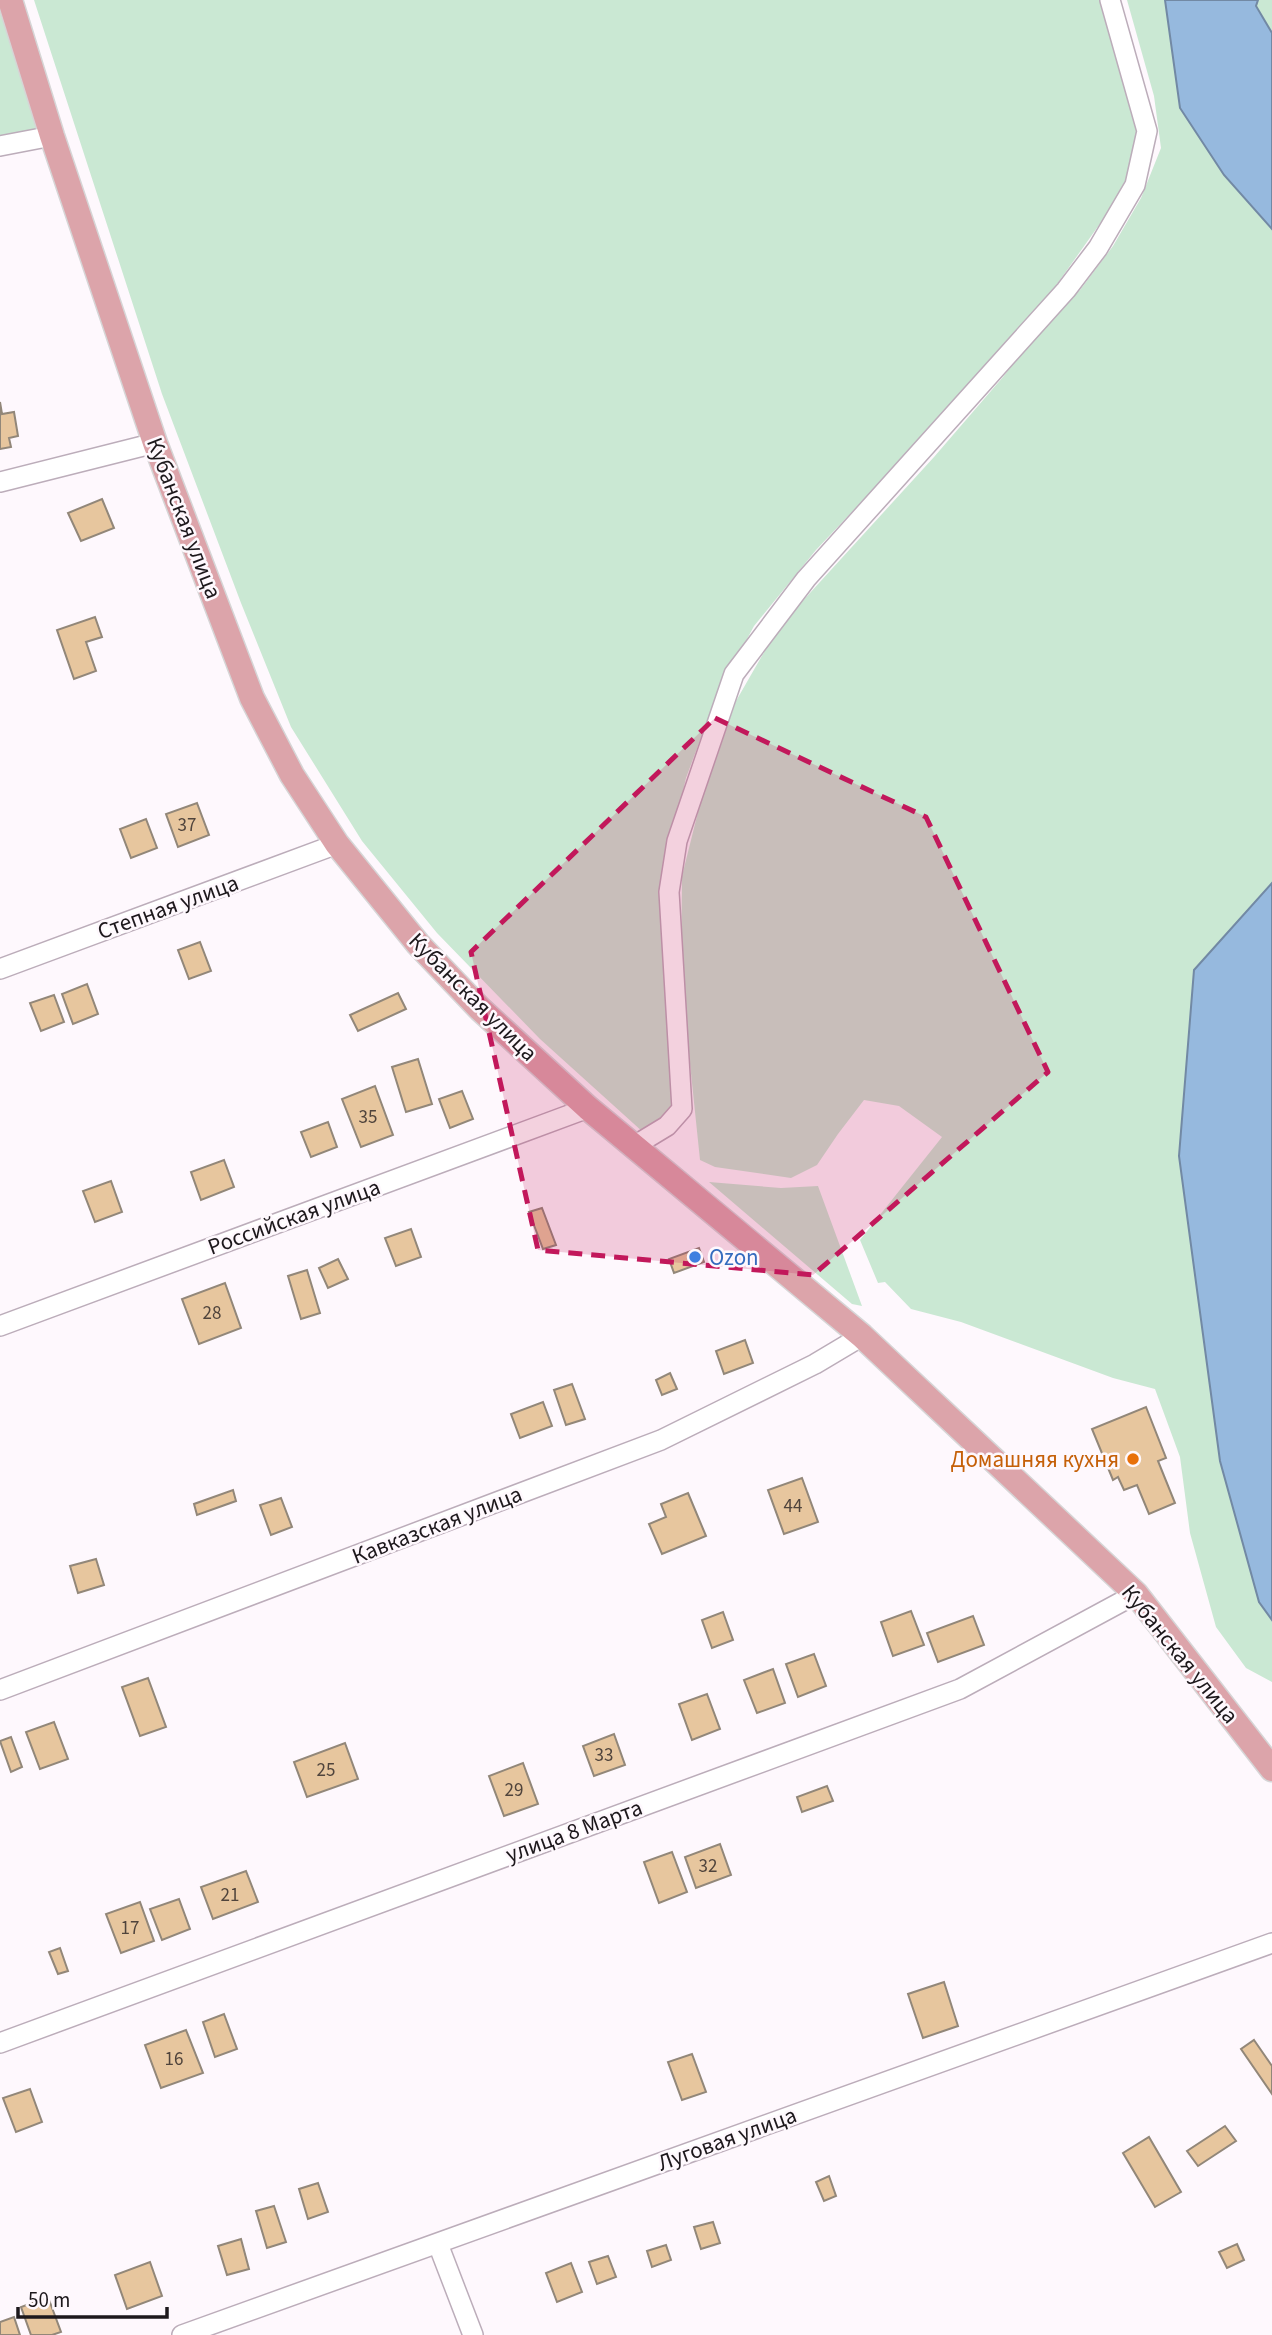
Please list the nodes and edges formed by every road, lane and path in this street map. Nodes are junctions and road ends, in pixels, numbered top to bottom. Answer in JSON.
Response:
{"nodes":[{"id":1,"x":10,"y":0,"type":"edge"},
{"id":2,"x":1110,"y":0,"type":"edge"},
{"id":3,"x":52,"y":136,"type":"junction"},
{"id":4,"x":0,"y":146,"type":"edge"},
{"id":5,"x":155,"y":443,"type":"junction"},
{"id":6,"x":0,"y":482,"type":"edge"},
{"id":7,"x":337,"y":844,"type":"junction"},
{"id":8,"x":0,"y":969,"type":"edge"},
{"id":9,"x":588,"y":1108,"type":"junction"},
{"id":10,"x":634,"y":1146,"type":"junction"},
{"id":11,"x":0,"y":1326,"type":"edge"},
{"id":12,"x":862,"y":1336,"type":"junction"},
{"id":13,"x":1136,"y":1594,"type":"junction"},
{"id":14,"x":0,"y":1690,"type":"edge"},
{"id":15,"x":1272,"y":1769,"type":"edge"},
{"id":16,"x":1272,"y":1943,"type":"edge"},
{"id":17,"x":0,"y":2043,"type":"edge"},
{"id":18,"x":438,"y":2244,"type":"junction"},
{"id":19,"x":182,"y":2335,"type":"edge"},
{"id":20,"x":473,"y":2335,"type":"edge"}],
"edges":[{"from":1,"to":3,"type":"main road","name":"Кубанская улица"},
{"from":2,"to":10,"type":"street"},
{"from":3,"to":4,"type":"street"},
{"from":3,"to":5,"type":"main road","name":"Кубанская улица"},
{"from":5,"to":6,"type":"street"},
{"from":5,"to":7,"type":"main road","name":"Кубанская улица"},
{"from":7,"to":8,"type":"street","name":"Степная улица"},
{"from":7,"to":9,"type":"main road","name":"Кубанская улица"},
{"from":9,"to":10,"type":"main road","name":"Кубанская улица"},
{"from":9,"to":11,"type":"street","name":"Российская улица"},
{"from":10,"to":12,"type":"main road","name":"Кубанская улица"},
{"from":12,"to":13,"type":"main road","name":"Кубанская улица"},
{"from":12,"to":14,"type":"street","name":"Кавказская улица"},
{"from":13,"to":15,"type":"main road","name":"Кубанская улица"},
{"from":13,"to":17,"type":"street","name":"улица 8 Марта"},
{"from":16,"to":18,"type":"street","name":"Луговая улица"},
{"from":18,"to":19,"type":"street","name":"Луговая улица"},
{"from":18,"to":20,"type":"street"}]}
